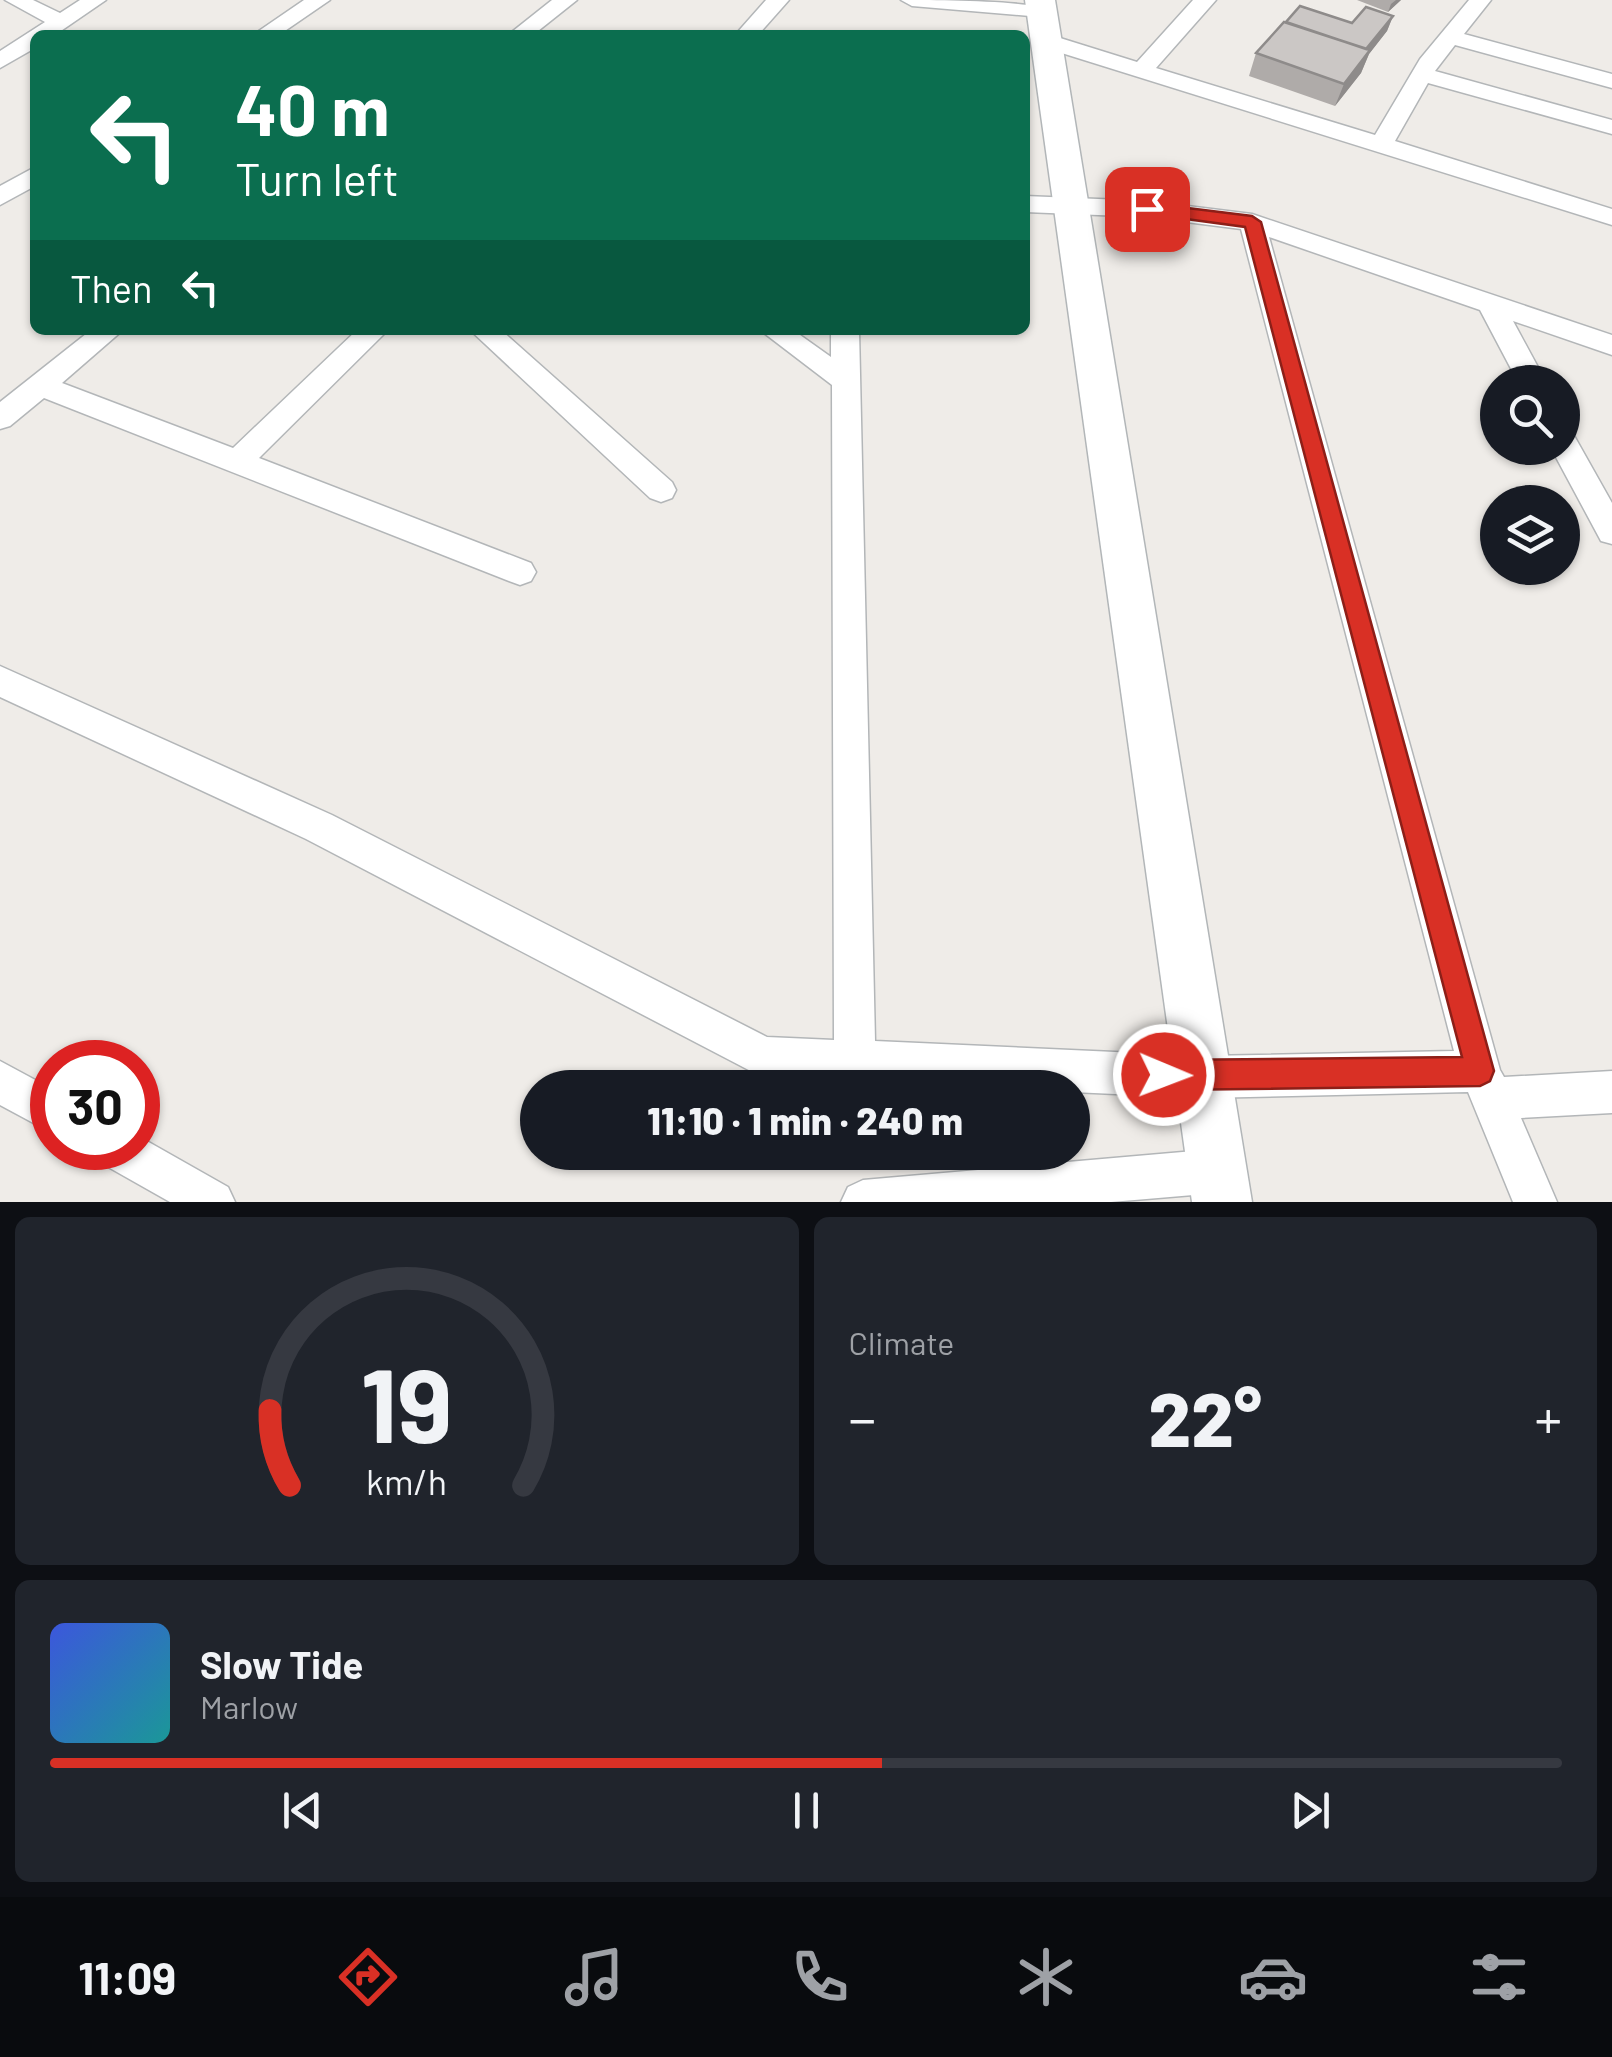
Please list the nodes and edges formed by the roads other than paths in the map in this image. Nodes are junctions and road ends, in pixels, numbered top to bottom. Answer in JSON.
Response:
{"nodes":[{"id":1,"x":16,"y":0,"type":"edge"},
{"id":2,"x":95,"y":0,"type":"edge"},
{"id":3,"x":319,"y":0,"type":"edge"},
{"id":4,"x":566,"y":0,"type":"edge"},
{"id":5,"x":778,"y":0,"type":"edge"},
{"id":6,"x":912,"y":0,"type":"edge"},
{"id":7,"x":1204,"y":0,"type":"edge"},
{"id":8,"x":1480,"y":0,"type":"edge"},
{"id":9,"x":1042,"y":17,"type":"edge"},
{"id":10,"x":61,"y":22,"type":"junction"},
{"id":11,"x":49,"y":30,"type":"edge"},
{"id":12,"x":272,"y":30,"type":"edge"},
{"id":13,"x":526,"y":30,"type":"edge"},
{"id":14,"x":751,"y":30,"type":"edge"},
{"id":15,"x":1450,"y":36,"type":"junction"},
{"id":16,"x":30,"y":42,"type":"edge"},
{"id":17,"x":0,"y":61,"type":"edge"},
{"id":18,"x":1142,"y":70,"type":"junction"},
{"id":19,"x":1422,"y":74,"type":"junction"},
{"id":20,"x":1612,"y":81,"type":"edge"},
{"id":21,"x":1612,"y":127,"type":"edge"},
{"id":22,"x":1380,"y":146,"type":"junction"},
{"id":23,"x":30,"y":178,"type":"edge"},
{"id":24,"x":0,"y":197,"type":"edge"},
{"id":25,"x":1047,"y":204,"type":"edge"},
{"id":26,"x":1612,"y":217,"type":"edge"},
{"id":27,"x":1252,"y":222,"type":"junction"},
{"id":28,"x":1491,"y":305,"type":"junction"},
{"id":29,"x":103,"y":335,"type":"edge"},
{"id":30,"x":369,"y":335,"type":"edge"},
{"id":31,"x":490,"y":335,"type":"edge"},
{"id":32,"x":781,"y":335,"type":"edge"},
{"id":33,"x":845,"y":335,"type":"edge"},
{"id":34,"x":1612,"y":345,"type":"edge"},
{"id":35,"x":1523,"y":365,"type":"edge"},
{"id":36,"x":846,"y":381,"type":"junction"},
{"id":37,"x":39,"y":384,"type":"junction"},
{"id":38,"x":0,"y":418,"type":"edge"},
{"id":39,"x":237,"y":462,"type":"junction"},
{"id":40,"x":1576,"y":465,"type":"edge"},
{"id":41,"x":661,"y":490,"type":"dead end"},
{"id":42,"x":1612,"y":532,"type":"edge"},
{"id":43,"x":520,"y":572,"type":"dead end"},
{"id":44,"x":0,"y":681,"type":"edge"},
{"id":45,"x":855,"y":1062,"type":"junction"},
{"id":46,"x":1203,"y":1076,"type":"junction"},
{"id":47,"x":0,"y":1082,"type":"edge"},
{"id":48,"x":1486,"y":1085,"type":"junction"},
{"id":49,"x":1612,"y":1092,"type":"edge"},
{"id":50,"x":30,"y":1099,"type":"edge"},
{"id":51,"x":156,"y":1170,"type":"edge"},
{"id":52,"x":1219,"y":1186,"type":"edge"},
{"id":53,"x":213,"y":1202,"type":"edge"},
{"id":54,"x":863,"y":1202,"type":"edge"},
{"id":55,"x":1535,"y":1202,"type":"edge"}],
"edges":[{"from":1,"to":10,"type":"street"},
{"from":2,"to":10,"type":"street"},
{"from":3,"to":12,"type":"street"},
{"from":4,"to":13,"type":"street"},
{"from":5,"to":14,"type":"street"},
{"from":6,"to":9,"type":"street"},
{"from":7,"to":18,"type":"street"},
{"from":8,"to":15,"type":"street"},
{"from":9,"to":18,"type":"street"},
{"from":9,"to":25,"type":"street"},
{"from":10,"to":11,"type":"street"},
{"from":15,"to":19,"type":"street"},
{"from":15,"to":20,"type":"street"},
{"from":16,"to":17,"type":"street"},
{"from":18,"to":22,"type":"street"},
{"from":19,"to":21,"type":"street"},
{"from":19,"to":22,"type":"street"},
{"from":22,"to":26,"type":"street"},
{"from":23,"to":24,"type":"street"},
{"from":25,"to":27,"type":"street"},
{"from":25,"to":46,"type":"street"},
{"from":27,"to":28,"type":"street"},
{"from":27,"to":48,"type":"street"},
{"from":28,"to":34,"type":"street"},
{"from":28,"to":35,"type":"street"},
{"from":29,"to":37,"type":"street"},
{"from":30,"to":39,"type":"street"},
{"from":31,"to":41,"type":"street"},
{"from":32,"to":36,"type":"street"},
{"from":33,"to":36,"type":"street"},
{"from":36,"to":45,"type":"street"},
{"from":37,"to":38,"type":"street"},
{"from":37,"to":39,"type":"street"},
{"from":39,"to":43,"type":"street"},
{"from":40,"to":42,"type":"street"},
{"from":44,"to":45,"type":"street"},
{"from":45,"to":46,"type":"street"},
{"from":46,"to":48,"type":"street"},
{"from":46,"to":52,"type":"street"},
{"from":47,"to":50,"type":"street"},
{"from":48,"to":49,"type":"street"},
{"from":48,"to":55,"type":"street"},
{"from":51,"to":53,"type":"street"},
{"from":52,"to":54,"type":"street"}]}
